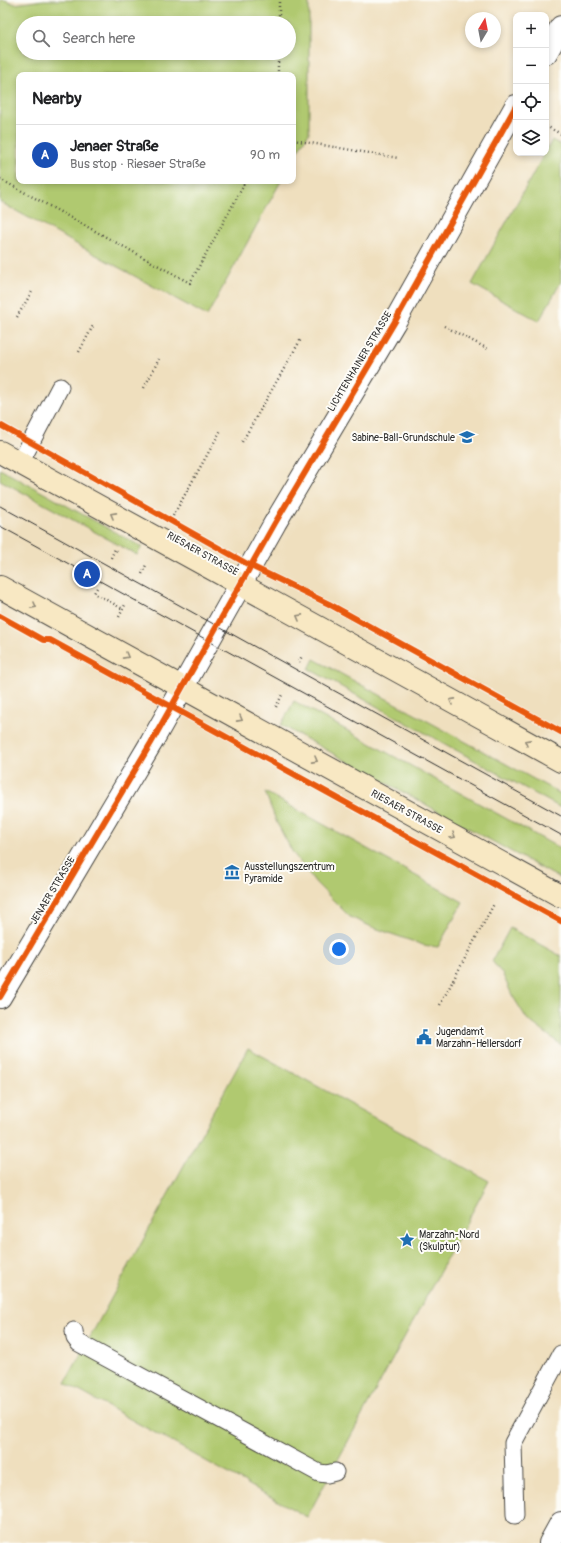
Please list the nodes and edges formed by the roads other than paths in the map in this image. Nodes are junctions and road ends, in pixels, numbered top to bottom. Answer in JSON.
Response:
{"nodes":[{"id":1,"x":561,"y":27,"type":"edge"},
{"id":2,"x":549,"y":48,"type":"edge"},
{"id":3,"x":513,"y":111,"type":"edge"},
{"id":4,"x":60,"y":387,"type":"dead end"},
{"id":5,"x":0,"y":452,"type":"edge"},
{"id":6,"x":20,"y":463,"type":"junction"},
{"id":7,"x":240,"y":584,"type":"junction"},
{"id":8,"x":0,"y":587,"type":"edge"},
{"id":9,"x":218,"y":626,"type":"joint"},
{"id":10,"x":183,"y":688,"type":"junction"},
{"id":11,"x":561,"y":761,"type":"edge"},
{"id":12,"x":561,"y":896,"type":"edge"},
{"id":13,"x":0,"y":997,"type":"edge"},
{"id":14,"x":74,"y":1331,"type":"dead end"},
{"id":15,"x":561,"y":1354,"type":"edge"},
{"id":16,"x":335,"y":1472,"type":"dead end"},
{"id":17,"x":515,"y":1515,"type":"dead end"},
{"id":18,"x":561,"y":1522,"type":"edge"},
{"id":19,"x":550,"y":1543,"type":"edge"}],
"edges":[{"from":1,"to":2,"type":"street"},
{"from":3,"to":7,"type":"street","name":"LICHTENHAINER STRASSE"},
{"from":4,"to":6,"type":"lane"},
{"from":5,"to":6,"type":"main road","name":"RIESAER STRASSE"},
{"from":7,"to":6,"type":"main road","name":"RIESAER STRASSE","one_way":true},
{"from":7,"to":9,"type":"street","name":"LICHTENHAINER STRASSE"},
{"from":11,"to":7,"type":"main road","name":"RIESAER STRASSE","one_way":true},
{"from":8,"to":10,"type":"main road","name":"RIESAER STRASSE","one_way":true},
{"from":9,"to":10,"type":"street","name":"JENAER STRASSE"},
{"from":10,"to":12,"type":"main road","name":"RIESAER STRASSE","one_way":true},
{"from":10,"to":13,"type":"street","name":"JENAER STRASSE"},
{"from":14,"to":16,"type":"lane"},
{"from":15,"to":17,"type":"lane"},
{"from":18,"to":19,"type":"street"}]}
